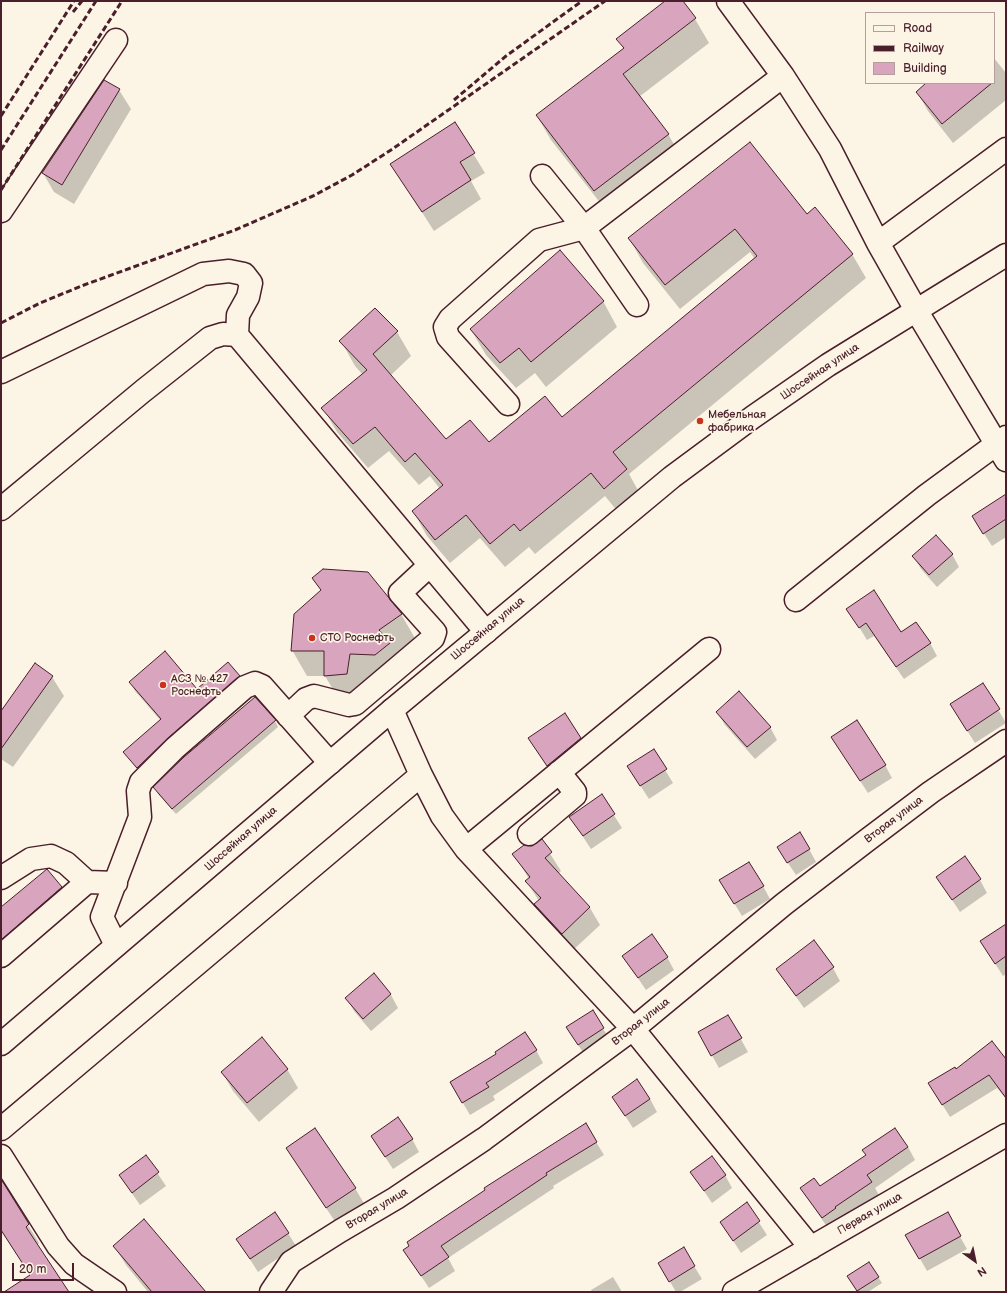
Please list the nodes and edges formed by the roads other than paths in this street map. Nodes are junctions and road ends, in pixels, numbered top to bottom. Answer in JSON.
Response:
{"nodes":[{"id":1,"x":728,"y":1,"type":"edge"},
{"id":2,"x":116,"y":40,"type":"dead end"},
{"id":3,"x":783,"y":76,"type":"junction"},
{"id":4,"x":1006,"y":149,"type":"edge"},
{"id":5,"x":542,"y":176,"type":"dead end"},
{"id":6,"x":1,"y":211,"type":"edge"},
{"id":7,"x":584,"y":228,"type":"junction"},
{"id":8,"x":878,"y":243,"type":"junction"},
{"id":9,"x":1006,"y":255,"type":"edge"},
{"id":10,"x":637,"y":305,"type":"dead end"},
{"id":11,"x":916,"y":310,"type":"junction"},
{"id":12,"x":237,"y":335,"type":"junction"},
{"id":13,"x":1,"y":372,"type":"edge"},
{"id":14,"x":508,"y":404,"type":"dead end"},
{"id":15,"x":1003,"y":447,"type":"edge"},
{"id":16,"x":1,"y":509,"type":"edge"},
{"id":17,"x":429,"y":566,"type":"junction"},
{"id":18,"x":796,"y":600,"type":"dead end"},
{"id":19,"x":486,"y":632,"type":"junction"},
{"id":20,"x":709,"y":649,"type":"dead end"},
{"id":21,"x":392,"y":710,"type":"junction"},
{"id":22,"x":288,"y":716,"type":"junction"},
{"id":23,"x":1006,"y":741,"type":"edge"},
{"id":24,"x":330,"y":763,"type":"junction"},
{"id":25,"x":559,"y":772,"type":"junction"},
{"id":26,"x":421,"y":775,"type":"junction"},
{"id":27,"x":529,"y":834,"type":"dead end"},
{"id":28,"x":466,"y":849,"type":"junction"},
{"id":29,"x":1,"y":878,"type":"edge"},
{"id":30,"x":87,"y":882,"type":"junction"},
{"id":31,"x":116,"y":883,"type":"junction"},
{"id":32,"x":116,"y":946,"type":"junction"},
{"id":33,"x":1,"y":956,"type":"edge"},
{"id":34,"x":633,"y":1029,"type":"junction"},
{"id":35,"x":1,"y":1044,"type":"edge"},
{"id":36,"x":1,"y":1129,"type":"edge"},
{"id":37,"x":1006,"y":1135,"type":"edge"},
{"id":38,"x":1,"y":1156,"type":"edge"},
{"id":39,"x":812,"y":1248,"type":"junction"},
{"id":40,"x":115,"y":1292,"type":"edge"},
{"id":41,"x":271,"y":1292,"type":"edge"},
{"id":42,"x":734,"y":1292,"type":"edge"}],
"edges":[{"from":1,"to":3,"type":"street"},
{"from":2,"to":6,"type":"street"},
{"from":3,"to":7,"type":"street"},
{"from":3,"to":8,"type":"street"},
{"from":4,"to":8,"type":"street"},
{"from":5,"to":7,"type":"street"},
{"from":7,"to":10,"type":"street"},
{"from":7,"to":14,"type":"street"},
{"from":8,"to":11,"type":"street"},
{"from":9,"to":11,"type":"street","name":"Шоссейная улица"},
{"from":11,"to":15,"type":"street"},
{"from":11,"to":19,"type":"street","name":"Шоссейная улица"},
{"from":12,"to":13,"type":"street"},
{"from":12,"to":16,"type":"street"},
{"from":12,"to":17,"type":"street"},
{"from":15,"to":18,"type":"street"},
{"from":17,"to":19,"type":"street"},
{"from":17,"to":22,"type":"street"},
{"from":19,"to":21,"type":"street","name":"Шоссейная улица"},
{"from":20,"to":25,"type":"street"},
{"from":21,"to":24,"type":"street","name":"Шоссейная улица"},
{"from":21,"to":26,"type":"street"},
{"from":22,"to":24,"type":"street"},
{"from":22,"to":31,"type":"street"},
{"from":23,"to":34,"type":"street","name":"Вторая улица"},
{"from":24,"to":32,"type":"street","name":"Шоссейная улица"},
{"from":25,"to":27,"type":"street"},
{"from":25,"to":28,"type":"street"},
{"from":26,"to":28,"type":"street"},
{"from":26,"to":36,"type":"street"},
{"from":28,"to":34,"type":"street"},
{"from":29,"to":30,"type":"street"},
{"from":30,"to":31,"type":"street"},
{"from":30,"to":33,"type":"street"},
{"from":31,"to":32,"type":"street"},
{"from":32,"to":35,"type":"street","name":"Шоссейная улица"},
{"from":34,"to":39,"type":"street"},
{"from":34,"to":41,"type":"street","name":"Вторая улица"},
{"from":37,"to":39,"type":"street","name":"Первая улица"},
{"from":38,"to":40,"type":"street"},
{"from":39,"to":42,"type":"street","name":"Первая улица"}]}
